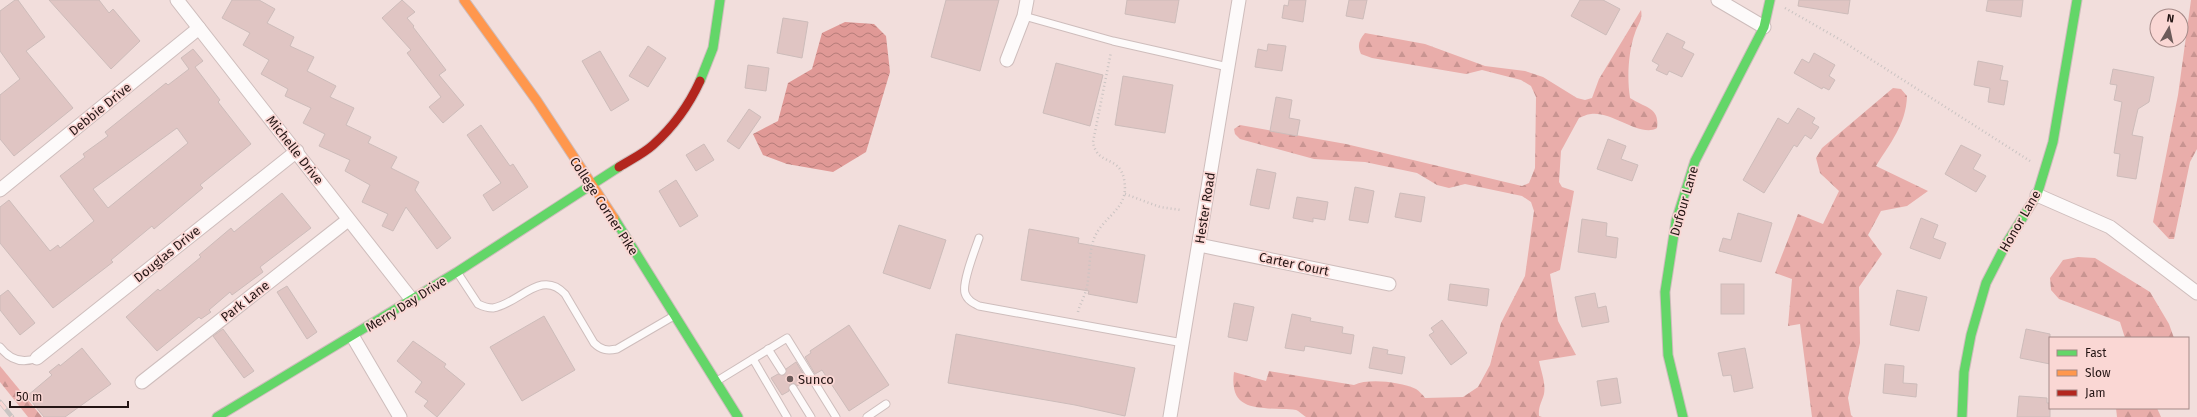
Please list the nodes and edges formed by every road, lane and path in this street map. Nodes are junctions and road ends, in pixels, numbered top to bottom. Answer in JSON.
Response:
{"nodes":[{"id":1,"x":177,"y":0,"type":"edge"},
{"id":2,"x":464,"y":0,"type":"edge"},
{"id":3,"x":720,"y":0,"type":"edge"},
{"id":4,"x":1027,"y":0,"type":"edge"},
{"id":5,"x":1239,"y":0,"type":"edge"},
{"id":6,"x":1718,"y":0,"type":"edge"},
{"id":7,"x":2078,"y":0,"type":"edge"},
{"id":8,"x":1770,"y":1,"type":"edge"},
{"id":9,"x":1024,"y":16,"type":"junction"},
{"id":10,"x":1764,"y":27,"type":"junction"},
{"id":11,"x":199,"y":28,"type":"junction"},
{"id":12,"x":1113,"y":41,"type":"junction"},
{"id":13,"x":1008,"y":60,"type":"dead end"},
{"id":14,"x":1228,"y":67,"type":"junction"},
{"id":15,"x":297,"y":151,"type":"junction"},
{"id":16,"x":2046,"y":166,"type":"junction"},
{"id":17,"x":591,"y":184,"type":"junction"},
{"id":18,"x":0,"y":190,"type":"edge"},
{"id":19,"x":1125,"y":194,"type":"junction"},
{"id":20,"x":2037,"y":195,"type":"junction"},
{"id":21,"x":1181,"y":210,"type":"dead end"},
{"id":22,"x":348,"y":220,"type":"junction"},
{"id":23,"x":978,"y":238,"type":"dead end"},
{"id":24,"x":1199,"y":245,"type":"junction"},
{"id":25,"x":457,"y":272,"type":"junction"},
{"id":26,"x":1389,"y":284,"type":"dead end"},
{"id":27,"x":2197,"y":293,"type":"edge"},
{"id":28,"x":412,"y":300,"type":"junction"},
{"id":29,"x":674,"y":316,"type":"junction"},
{"id":30,"x":1076,"y":324,"type":"junction"},
{"id":31,"x":353,"y":337,"type":"junction"},
{"id":32,"x":1183,"y":343,"type":"junction"},
{"id":33,"x":0,"y":347,"type":"edge"},
{"id":34,"x":768,"y":349,"type":"junction"},
{"id":35,"x":37,"y":358,"type":"joint"},
{"id":36,"x":753,"y":359,"type":"junction"},
{"id":37,"x":782,"y":371,"type":"dead end"},
{"id":38,"x":142,"y":382,"type":"dead end"},
{"id":39,"x":715,"y":382,"type":"junction"},
{"id":40,"x":793,"y":388,"type":"dead end"},
{"id":41,"x":886,"y":404,"type":"dead end"},
{"id":42,"x":216,"y":417,"type":"edge"},
{"id":43,"x":400,"y":417,"type":"edge"},
{"id":44,"x":738,"y":417,"type":"edge"},
{"id":45,"x":787,"y":417,"type":"edge"},
{"id":46,"x":811,"y":417,"type":"edge"},
{"id":47,"x":836,"y":417,"type":"edge"},
{"id":48,"x":867,"y":417,"type":"edge"},
{"id":49,"x":1170,"y":417,"type":"edge"},
{"id":50,"x":1683,"y":417,"type":"edge"},
{"id":51,"x":1962,"y":417,"type":"edge"}],
"edges":[{"from":1,"to":11,"type":"street","name":"Michelle Drive"},
{"from":2,"to":17,"type":"main road","name":"College Corner Pike"},
{"from":3,"to":17,"type":"main road","name":"Merry Day Drive"},
{"from":4,"to":9,"type":"street"},
{"from":5,"to":14,"type":"street","name":"Hester Road"},
{"from":6,"to":10,"type":"street"},
{"from":7,"to":16,"type":"main road","name":"Honor Lane"},
{"from":8,"to":10,"type":"main road","name":"Dufour Lane"},
{"from":8,"to":16,"type":"path"},
{"from":9,"to":12,"type":"lane"},
{"from":9,"to":13,"type":"street"},
{"from":10,"to":50,"type":"main road","name":"Dufour Lane"},
{"from":11,"to":15,"type":"street","name":"Michelle Drive"},
{"from":11,"to":18,"type":"street","name":"Debbie Drive"},
{"from":12,"to":14,"type":"lane"},
{"from":12,"to":19,"type":"path"},
{"from":14,"to":24,"type":"street","name":"Hester Road"},
{"from":15,"to":22,"type":"street","name":"Michelle Drive"},
{"from":15,"to":35,"type":"street","name":"Douglas Drive"},
{"from":16,"to":20,"type":"main road","name":"Honor Lane"},
{"from":17,"to":25,"type":"main road","name":"Merry Day Drive"},
{"from":17,"to":29,"type":"main road","name":"College Corner Pike"},
{"from":19,"to":21,"type":"path"},
{"from":19,"to":30,"type":"path"},
{"from":20,"to":27,"type":"street"},
{"from":20,"to":51,"type":"main road","name":"Honor Lane"},
{"from":22,"to":28,"type":"street","name":"Michelle Drive"},
{"from":22,"to":38,"type":"street","name":"Park Lane"},
{"from":23,"to":30,"type":"lane"},
{"from":24,"to":26,"type":"street","name":"Carter Court"},
{"from":24,"to":32,"type":"street","name":"Hester Road"},
{"from":25,"to":28,"type":"main road","name":"Merry Day Drive"},
{"from":25,"to":29,"type":"lane"},
{"from":28,"to":31,"type":"main road","name":"Merry Day Drive"},
{"from":29,"to":39,"type":"main road","name":"College Corner Pike"},
{"from":30,"to":32,"type":"lane"},
{"from":31,"to":42,"type":"main road","name":"Merry Day Drive"},
{"from":31,"to":43,"type":"street"},
{"from":32,"to":49,"type":"street","name":"Hester Road"},
{"from":33,"to":35,"type":"lane"},
{"from":34,"to":36,"type":"lane"},
{"from":34,"to":37,"type":"lane"},
{"from":34,"to":47,"type":"lane"},
{"from":36,"to":39,"type":"lane"},
{"from":36,"to":45,"type":"lane"},
{"from":39,"to":44,"type":"main road","name":"College Corner Pike"},
{"from":40,"to":46,"type":"lane"},
{"from":41,"to":48,"type":"lane"}]}
